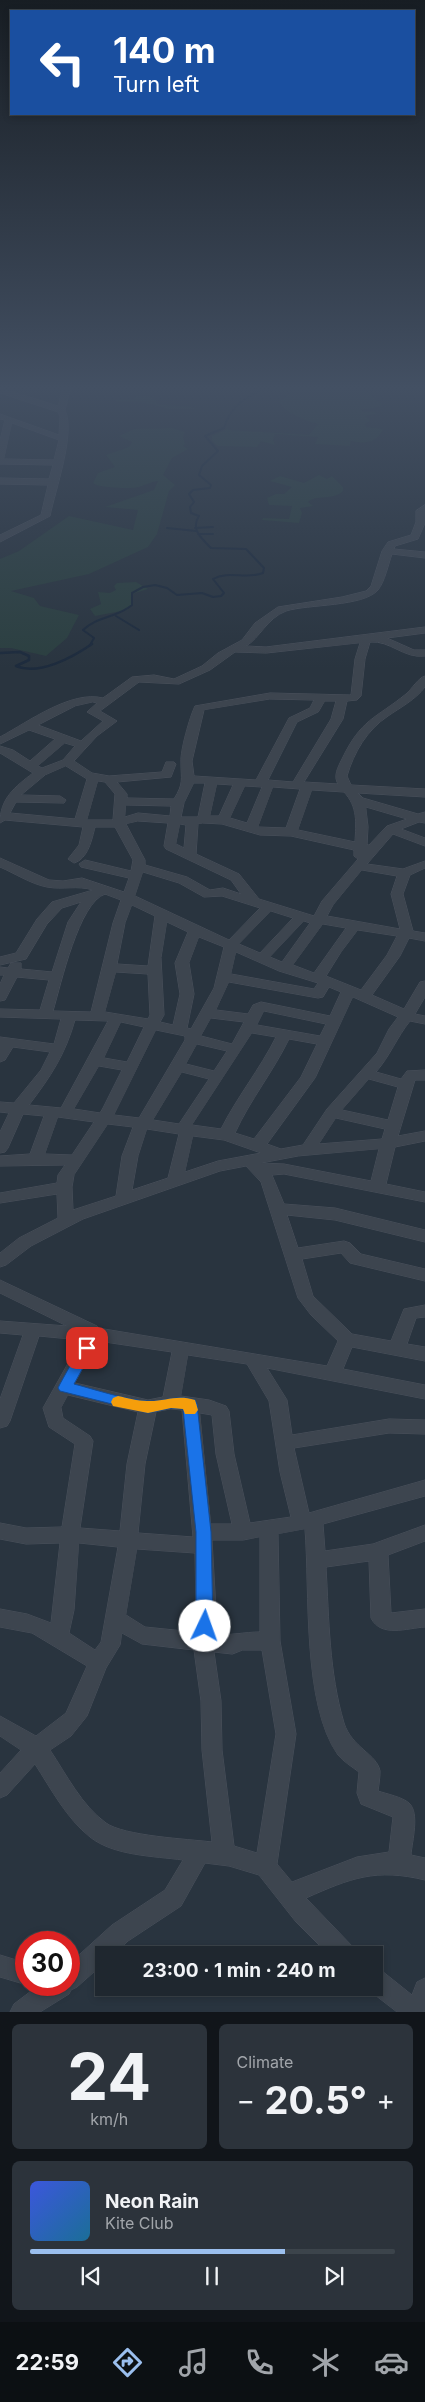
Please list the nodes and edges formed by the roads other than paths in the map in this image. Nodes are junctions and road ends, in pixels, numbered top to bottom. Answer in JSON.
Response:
{"nodes":[{"id":1,"x":0,"y":481,"type":"edge"},
{"id":2,"x":51,"y":482,"type":"joint"},
{"id":3,"x":425,"y":508,"type":"edge"},
{"id":4,"x":0,"y":540,"type":"edge"},
{"id":5,"x":388,"y":551,"type":"junction"},
{"id":6,"x":425,"y":555,"type":"edge"},
{"id":7,"x":425,"y":630,"type":"edge"},
{"id":8,"x":370,"y":638,"type":"junction"},
{"id":9,"x":234,"y":649,"type":"junction"},
{"id":10,"x":423,"y":657,"type":"edge"},
{"id":11,"x":425,"y":679,"type":"edge"},
{"id":12,"x":321,"y":697,"type":"junction"},
{"id":13,"x":342,"y":700,"type":"junction"},
{"id":14,"x":105,"y":702,"type":"junction"},
{"id":15,"x":29,"y":726,"type":"junction"},
{"id":16,"x":62,"y":740,"type":"junction"},
{"id":17,"x":0,"y":741,"type":"edge"},
{"id":18,"x":82,"y":745,"type":"junction"},
{"id":19,"x":0,"y":749,"type":"edge"},
{"id":20,"x":67,"y":762,"type":"junction"},
{"id":21,"x":170,"y":764,"type":"dead end"},
{"id":22,"x":31,"y":766,"type":"junction"},
{"id":23,"x":41,"y":773,"type":"junction"},
{"id":24,"x":93,"y":777,"type":"junction"},
{"id":25,"x":109,"y":779,"type":"junction"},
{"id":26,"x":212,"y":779,"type":"junction"},
{"id":27,"x":189,"y":780,"type":"junction"},
{"id":28,"x":241,"y":781,"type":"junction"},
{"id":29,"x":265,"y":782,"type":"junction"},
{"id":30,"x":302,"y":786,"type":"junction"},
{"id":31,"x":348,"y":789,"type":"junction"},
{"id":32,"x":425,"y":793,"type":"edge"},
{"id":33,"x":12,"y":798,"type":"junction"},
{"id":34,"x":60,"y":800,"type":"dead end"},
{"id":35,"x":121,"y":801,"type":"junction"},
{"id":36,"x":359,"y":801,"type":"junction"},
{"id":37,"x":178,"y":803,"type":"junction"},
{"id":38,"x":424,"y":817,"type":"edge"},
{"id":39,"x":1,"y":818,"type":"edge"},
{"id":40,"x":223,"y":820,"type":"junction"},
{"id":41,"x":173,"y":821,"type":"junction"},
{"id":42,"x":197,"y":821,"type":"junction"},
{"id":43,"x":85,"y":823,"type":"junction"},
{"id":44,"x":119,"y":823,"type":"junction"},
{"id":45,"x":252,"y":829,"type":"junction"},
{"id":46,"x":391,"y":829,"type":"junction"},
{"id":47,"x":291,"y":832,"type":"junction"},
{"id":48,"x":425,"y":842,"type":"edge"},
{"id":49,"x":366,"y":848,"type":"junction"},
{"id":50,"x":190,"y":854,"type":"junction"},
{"id":51,"x":0,"y":862,"type":"edge"},
{"id":52,"x":358,"y":865,"type":"junction"},
{"id":53,"x":424,"y":866,"type":"edge"},
{"id":54,"x":138,"y":872,"type":"junction"},
{"id":55,"x":404,"y":873,"type":"junction"},
{"id":56,"x":99,"y":892,"type":"junction"},
{"id":57,"x":128,"y":898,"type":"junction"},
{"id":58,"x":254,"y":902,"type":"junction"},
{"id":59,"x":268,"y":907,"type":"junction"},
{"id":60,"x":162,"y":914,"type":"junction"},
{"id":61,"x":300,"y":918,"type":"junction"},
{"id":62,"x":319,"y":920,"type":"junction"},
{"id":63,"x":355,"y":925,"type":"junction"},
{"id":64,"x":195,"y":930,"type":"junction"},
{"id":65,"x":405,"y":934,"type":"junction"},
{"id":66,"x":425,"y":938,"type":"edge"},
{"id":67,"x":231,"y":945,"type":"junction"},
{"id":68,"x":21,"y":956,"type":"junction"},
{"id":69,"x":262,"y":958,"type":"junction"},
{"id":70,"x":0,"y":961,"type":"edge"},
{"id":71,"x":110,"y":968,"type":"junction"},
{"id":72,"x":284,"y":968,"type":"junction"},
{"id":73,"x":154,"y":970,"type":"junction"},
{"id":74,"x":6,"y":972,"type":"edge"},
{"id":75,"x":55,"y":976,"type":"junction"},
{"id":76,"x":225,"y":977,"type":"junction"},
{"id":77,"x":322,"y":979,"type":"junction"},
{"id":78,"x":425,"y":985,"type":"edge"},
{"id":79,"x":349,"y":990,"type":"junction"},
{"id":80,"x":364,"y":996,"type":"junction"},
{"id":81,"x":0,"y":997,"type":"edge"},
{"id":82,"x":0,"y":1013,"type":"edge"},
{"id":83,"x":208,"y":1013,"type":"junction"},
{"id":84,"x":45,"y":1015,"type":"junction"},
{"id":85,"x":70,"y":1016,"type":"junction"},
{"id":86,"x":97,"y":1016,"type":"junction"},
{"id":87,"x":407,"y":1016,"type":"junction"},
{"id":88,"x":117,"y":1017,"type":"junction"},
{"id":89,"x":425,"y":1020,"type":"edge"},
{"id":90,"x":334,"y":1021,"type":"junction"},
{"id":91,"x":153,"y":1024,"type":"junction"},
{"id":92,"x":251,"y":1024,"type":"junction"},
{"id":93,"x":188,"y":1034,"type":"junction"},
{"id":94,"x":285,"y":1034,"type":"junction"},
{"id":95,"x":326,"y":1041,"type":"junction"},
{"id":96,"x":5,"y":1042,"type":"edge"},
{"id":97,"x":58,"y":1049,"type":"junction"},
{"id":98,"x":236,"y":1049,"type":"junction"},
{"id":99,"x":0,"y":1057,"type":"edge"},
{"id":100,"x":96,"y":1061,"type":"junction"},
{"id":101,"x":177,"y":1066,"type":"junction"},
{"id":102,"x":132,"y":1067,"type":"junction"},
{"id":103,"x":367,"y":1074,"type":"junction"},
{"id":104,"x":216,"y":1076,"type":"junction"},
{"id":105,"x":425,"y":1076,"type":"edge"},
{"id":106,"x":406,"y":1085,"type":"junction"},
{"id":107,"x":0,"y":1107,"type":"edge"},
{"id":108,"x":18,"y":1110,"type":"junction"},
{"id":109,"x":332,"y":1112,"type":"junction"},
{"id":110,"x":59,"y":1113,"type":"junction"},
{"id":111,"x":104,"y":1119,"type":"junction"},
{"id":112,"x":143,"y":1124,"type":"junction"},
{"id":113,"x":393,"y":1126,"type":"junction"},
{"id":114,"x":184,"y":1130,"type":"junction"},
{"id":115,"x":226,"y":1135,"type":"junction"},
{"id":116,"x":420,"y":1140,"type":"edge"},
{"id":117,"x":388,"y":1143,"type":"junction"},
{"id":118,"x":258,"y":1145,"type":"junction"},
{"id":119,"x":0,"y":1148,"type":"edge"},
{"id":120,"x":303,"y":1150,"type":"junction"},
{"id":121,"x":36,"y":1159,"type":"junction"},
{"id":122,"x":75,"y":1160,"type":"junction"},
{"id":123,"x":0,"y":1161,"type":"edge"},
{"id":124,"x":279,"y":1161,"type":"junction"},
{"id":125,"x":255,"y":1165,"type":"junction"},
{"id":126,"x":175,"y":1181,"type":"junction"},
{"id":127,"x":64,"y":1187,"type":"junction"},
{"id":128,"x":377,"y":1187,"type":"junction"},
{"id":129,"x":425,"y":1197,"type":"edge"},
{"id":130,"x":0,"y":1198,"type":"edge"},
{"id":131,"x":123,"y":1198,"type":"junction"},
{"id":132,"x":278,"y":1209,"type":"junction"},
{"id":133,"x":66,"y":1221,"type":"junction"},
{"id":134,"x":425,"y":1236,"type":"edge"},
{"id":135,"x":291,"y":1256,"type":"junction"},
{"id":136,"x":0,"y":1262,"type":"edge"},
{"id":137,"x":425,"y":1275,"type":"edge"},
{"id":138,"x":0,"y":1286,"type":"edge"},
{"id":139,"x":425,"y":1311,"type":"edge"},
{"id":140,"x":0,"y":1327,"type":"edge"},
{"id":141,"x":34,"y":1330,"type":"junction"},
{"id":142,"x":99,"y":1334,"type":"junction"},
{"id":143,"x":347,"y":1340,"type":"junction"},
{"id":144,"x":181,"y":1348,"type":"junction"},
{"id":145,"x":397,"y":1348,"type":"junction"},
{"id":146,"x":425,"y":1354,"type":"edge"},
{"id":147,"x":254,"y":1360,"type":"junction"},
{"id":148,"x":333,"y":1373,"type":"junction"},
{"id":149,"x":65,"y":1388,"type":"junction"},
{"id":150,"x":425,"y":1392,"type":"edge"},
{"id":151,"x":180,"y":1403,"type":"junction"},
{"id":152,"x":148,"y":1407,"type":"junction"},
{"id":153,"x":1,"y":1421,"type":"edge"},
{"id":154,"x":425,"y":1427,"type":"edge"},
{"id":155,"x":284,"y":1443,"type":"junction"},
{"id":156,"x":425,"y":1488,"type":"edge"},
{"id":157,"x":308,"y":1520,"type":"junction"},
{"id":158,"x":269,"y":1529,"type":"junction"},
{"id":159,"x":0,"y":1531,"type":"edge"},
{"id":160,"x":243,"y":1532,"type":"junction"},
{"id":161,"x":425,"y":1533,"type":"edge"},
{"id":162,"x":70,"y":1535,"type":"junction"},
{"id":163,"x":128,"y":1538,"type":"junction"},
{"id":164,"x":204,"y":1538,"type":"junction"},
{"id":165,"x":378,"y":1550,"type":"junction"},
{"id":166,"x":318,"y":1559,"type":"junction"},
{"id":167,"x":0,"y":1618,"type":"edge"},
{"id":168,"x":116,"y":1618,"type":"junction"},
{"id":169,"x":425,"y":1618,"type":"edge"},
{"id":170,"x":58,"y":1636,"type":"junction"},
{"id":171,"x":270,"y":1641,"type":"junction"},
{"id":172,"x":203,"y":1642,"type":"junction"},
{"id":173,"x":98,"y":1663,"type":"junction"},
{"id":174,"x":0,"y":1725,"type":"edge"},
{"id":175,"x":36,"y":1748,"type":"junction"},
{"id":176,"x":0,"y":1788,"type":"edge"},
{"id":177,"x":199,"y":1852,"type":"junction"},
{"id":178,"x":224,"y":1854,"type":"junction"},
{"id":179,"x":398,"y":1863,"type":"junction"},
{"id":180,"x":266,"y":1867,"type":"junction"},
{"id":181,"x":425,"y":1869,"type":"edge"},
{"id":182,"x":288,"y":1896,"type":"junction"},
{"id":183,"x":336,"y":1946,"type":"edge"},
{"id":184,"x":0,"y":1966,"type":"edge"},
{"id":185,"x":80,"y":1969,"type":"edge"},
{"id":186,"x":15,"y":1971,"type":"edge"},
{"id":187,"x":383,"y":1986,"type":"edge"},
{"id":188,"x":425,"y":1990,"type":"edge"},
{"id":189,"x":42,"y":1996,"type":"edge"},
{"id":190,"x":22,"y":2012,"type":"edge"},
{"id":191,"x":415,"y":2012,"type":"edge"},
{"id":192,"x":419,"y":2012,"type":"edge"}],
"edges":[{"from":1,"to":2,"type":"street"},
{"from":2,"to":4,"type":"street"},
{"from":3,"to":5,"type":"street"},
{"from":5,"to":6,"type":"street"},
{"from":5,"to":9,"type":"street"},
{"from":7,"to":8,"type":"street"},
{"from":8,"to":9,"type":"street"},
{"from":8,"to":10,"type":"street"},
{"from":8,"to":13,"type":"street"},
{"from":9,"to":14,"type":"street"},
{"from":11,"to":31,"type":"street"},
{"from":12,"to":13,"type":"street"},
{"from":12,"to":27,"type":"street"},
{"from":12,"to":29,"type":"street"},
{"from":13,"to":30,"type":"street"},
{"from":14,"to":15,"type":"street"},
{"from":14,"to":18,"type":"street"},
{"from":15,"to":16,"type":"street"},
{"from":15,"to":17,"type":"street"},
{"from":16,"to":18,"type":"street"},
{"from":16,"to":22,"type":"street"},
{"from":18,"to":20,"type":"street"},
{"from":19,"to":22,"type":"street"},
{"from":20,"to":23,"type":"street"},
{"from":20,"to":24,"type":"street"},
{"from":21,"to":25,"type":"street"},
{"from":22,"to":23,"type":"street"},
{"from":23,"to":33,"type":"street"},
{"from":24,"to":25,"type":"street"},
{"from":24,"to":43,"type":"street"},
{"from":25,"to":35,"type":"street"},
{"from":26,"to":27,"type":"street"},
{"from":26,"to":28,"type":"street"},
{"from":26,"to":42,"type":"street"},
{"from":27,"to":37,"type":"street"},
{"from":28,"to":29,"type":"street"},
{"from":28,"to":40,"type":"street"},
{"from":29,"to":30,"type":"street"},
{"from":29,"to":45,"type":"street"},
{"from":30,"to":31,"type":"street"},
{"from":30,"to":47,"type":"street"},
{"from":31,"to":32,"type":"street"},
{"from":31,"to":36,"type":"street"},
{"from":33,"to":34,"type":"street"},
{"from":33,"to":39,"type":"street"},
{"from":35,"to":37,"type":"street"},
{"from":35,"to":44,"type":"street"},
{"from":36,"to":38,"type":"street"},
{"from":36,"to":49,"type":"street"},
{"from":37,"to":41,"type":"street"},
{"from":38,"to":46,"type":"street"},
{"from":39,"to":43,"type":"street"},
{"from":40,"to":42,"type":"street"},
{"from":40,"to":45,"type":"street"},
{"from":41,"to":42,"type":"street"},
{"from":41,"to":44,"type":"street"},
{"from":41,"to":50,"type":"street"},
{"from":42,"to":50,"type":"street"},
{"from":43,"to":44,"type":"street"},
{"from":43,"to":54,"type":"street"},
{"from":44,"to":54,"type":"street"},
{"from":45,"to":47,"type":"street"},
{"from":46,"to":48,"type":"street"},
{"from":46,"to":49,"type":"street"},
{"from":47,"to":49,"type":"street"},
{"from":49,"to":52,"type":"street"},
{"from":50,"to":58,"type":"street"},
{"from":51,"to":56,"type":"street"},
{"from":52,"to":55,"type":"street"},
{"from":52,"to":62,"type":"street"},
{"from":53,"to":55,"type":"street"},
{"from":54,"to":57,"type":"street"},
{"from":54,"to":58,"type":"street"},
{"from":55,"to":65,"type":"street"},
{"from":56,"to":57,"type":"street"},
{"from":56,"to":68,"type":"street"},
{"from":56,"to":75,"type":"street"},
{"from":57,"to":60,"type":"street"},
{"from":57,"to":71,"type":"street"},
{"from":58,"to":59,"type":"street"},
{"from":59,"to":61,"type":"street"},
{"from":59,"to":67,"type":"street"},
{"from":60,"to":64,"type":"street"},
{"from":60,"to":73,"type":"street"},
{"from":61,"to":62,"type":"street"},
{"from":61,"to":69,"type":"street"},
{"from":62,"to":63,"type":"street"},
{"from":62,"to":72,"type":"street"},
{"from":63,"to":65,"type":"street"},
{"from":63,"to":77,"type":"street"},
{"from":64,"to":67,"type":"street"},
{"from":64,"to":93,"type":"street"},
{"from":65,"to":66,"type":"street"},
{"from":65,"to":80,"type":"street"},
{"from":67,"to":69,"type":"street"},
{"from":67,"to":76,"type":"street"},
{"from":68,"to":70,"type":"street"},
{"from":68,"to":74,"type":"street"},
{"from":69,"to":72,"type":"street"},
{"from":71,"to":73,"type":"street"},
{"from":71,"to":86,"type":"street"},
{"from":72,"to":77,"type":"street"},
{"from":73,"to":91,"type":"street"},
{"from":74,"to":75,"type":"street"},
{"from":74,"to":81,"type":"street"},
{"from":75,"to":84,"type":"street"},
{"from":76,"to":77,"type":"street"},
{"from":76,"to":83,"type":"street"},
{"from":77,"to":79,"type":"street"},
{"from":78,"to":87,"type":"street"},
{"from":79,"to":80,"type":"street"},
{"from":79,"to":90,"type":"street"},
{"from":80,"to":87,"type":"street"},
{"from":82,"to":84,"type":"street"},
{"from":83,"to":92,"type":"street"},
{"from":83,"to":93,"type":"street"},
{"from":84,"to":85,"type":"street"},
{"from":85,"to":86,"type":"street"},
{"from":85,"to":97,"type":"street"},
{"from":86,"to":88,"type":"street"},
{"from":87,"to":89,"type":"street"},
{"from":87,"to":103,"type":"street"},
{"from":88,"to":91,"type":"street"},
{"from":88,"to":100,"type":"street"},
{"from":90,"to":92,"type":"street"},
{"from":90,"to":95,"type":"street"},
{"from":91,"to":93,"type":"street"},
{"from":91,"to":102,"type":"street"},
{"from":92,"to":94,"type":"street"},
{"from":92,"to":98,"type":"street"},
{"from":93,"to":98,"type":"street"},
{"from":93,"to":101,"type":"street"},
{"from":94,"to":95,"type":"street"},
{"from":94,"to":115,"type":"street"},
{"from":95,"to":118,"type":"street"},
{"from":96,"to":97,"type":"street"},
{"from":96,"to":99,"type":"street"},
{"from":97,"to":108,"type":"street"},
{"from":98,"to":104,"type":"street"},
{"from":100,"to":102,"type":"street"},
{"from":100,"to":110,"type":"street"},
{"from":101,"to":104,"type":"street"},
{"from":101,"to":112,"type":"street"},
{"from":102,"to":111,"type":"street"},
{"from":103,"to":106,"type":"street"},
{"from":103,"to":109,"type":"street"},
{"from":104,"to":114,"type":"street"},
{"from":105,"to":106,"type":"street"},
{"from":106,"to":113,"type":"street"},
{"from":107,"to":108,"type":"street"},
{"from":108,"to":110,"type":"street"},
{"from":108,"to":119,"type":"street"},
{"from":109,"to":113,"type":"street"},
{"from":109,"to":120,"type":"street"},
{"from":110,"to":111,"type":"street"},
{"from":110,"to":121,"type":"street"},
{"from":111,"to":112,"type":"street"},
{"from":111,"to":122,"type":"street"},
{"from":112,"to":114,"type":"street"},
{"from":112,"to":131,"type":"street"},
{"from":113,"to":117,"type":"street"},
{"from":114,"to":115,"type":"street"},
{"from":114,"to":126,"type":"street"},
{"from":115,"to":118,"type":"street"},
{"from":116,"to":117,"type":"street"},
{"from":117,"to":120,"type":"street"},
{"from":117,"to":128,"type":"street"},
{"from":118,"to":124,"type":"street"},
{"from":120,"to":124,"type":"street"},
{"from":121,"to":122,"type":"street"},
{"from":121,"to":123,"type":"street"},
{"from":122,"to":127,"type":"street"},
{"from":124,"to":125,"type":"street"},
{"from":124,"to":128,"type":"street"},
{"from":125,"to":126,"type":"street"},
{"from":125,"to":132,"type":"street"},
{"from":126,"to":131,"type":"street"},
{"from":127,"to":130,"type":"street"},
{"from":127,"to":133,"type":"street"},
{"from":128,"to":129,"type":"street"},
{"from":131,"to":133,"type":"street"},
{"from":132,"to":134,"type":"street"},
{"from":132,"to":135,"type":"street"},
{"from":133,"to":136,"type":"street"},
{"from":135,"to":137,"type":"street"},
{"from":135,"to":143,"type":"street"},
{"from":138,"to":142,"type":"street"},
{"from":139,"to":145,"type":"street"},
{"from":140,"to":141,"type":"street"},
{"from":141,"to":142,"type":"street"},
{"from":141,"to":153,"type":"street"},
{"from":142,"to":144,"type":"street"},
{"from":142,"to":149,"type":"street"},
{"from":143,"to":145,"type":"street"},
{"from":143,"to":148,"type":"street"},
{"from":144,"to":147,"type":"street"},
{"from":144,"to":151,"type":"street"},
{"from":145,"to":146,"type":"street"},
{"from":147,"to":148,"type":"street"},
{"from":147,"to":155,"type":"street"},
{"from":148,"to":150,"type":"street"},
{"from":149,"to":152,"type":"street"},
{"from":149,"to":162,"type":"street"},
{"from":151,"to":152,"type":"street"},
{"from":151,"to":160,"type":"street"},
{"from":151,"to":164,"type":"street"},
{"from":152,"to":163,"type":"street"},
{"from":154,"to":155,"type":"street"},
{"from":155,"to":157,"type":"street"},
{"from":156,"to":157,"type":"street"},
{"from":157,"to":158,"type":"street"},
{"from":157,"to":166,"type":"street"},
{"from":158,"to":160,"type":"street"},
{"from":158,"to":171,"type":"street"},
{"from":159,"to":162,"type":"street"},
{"from":160,"to":164,"type":"street"},
{"from":161,"to":165,"type":"street"},
{"from":162,"to":163,"type":"street"},
{"from":162,"to":170,"type":"street"},
{"from":163,"to":164,"type":"street"},
{"from":163,"to":168,"type":"street"},
{"from":164,"to":172,"type":"street"},
{"from":165,"to":166,"type":"street"},
{"from":165,"to":169,"type":"street"},
{"from":166,"to":179,"type":"street"},
{"from":167,"to":170,"type":"street"},
{"from":168,"to":172,"type":"street"},
{"from":168,"to":173,"type":"street"},
{"from":170,"to":173,"type":"street"},
{"from":171,"to":172,"type":"street"},
{"from":171,"to":180,"type":"street"},
{"from":172,"to":178,"type":"street"},
{"from":173,"to":175,"type":"street"},
{"from":174,"to":175,"type":"street"},
{"from":175,"to":176,"type":"street"},
{"from":175,"to":177,"type":"street"},
{"from":177,"to":178,"type":"street"},
{"from":177,"to":185,"type":"street"},
{"from":178,"to":180,"type":"street"},
{"from":179,"to":181,"type":"street"},
{"from":179,"to":182,"type":"street"},
{"from":180,"to":182,"type":"street"},
{"from":182,"to":183,"type":"street"},
{"from":184,"to":186,"type":"street"},
{"from":187,"to":191,"type":"street"},
{"from":188,"to":192,"type":"street"},
{"from":189,"to":190,"type":"street"}]}
